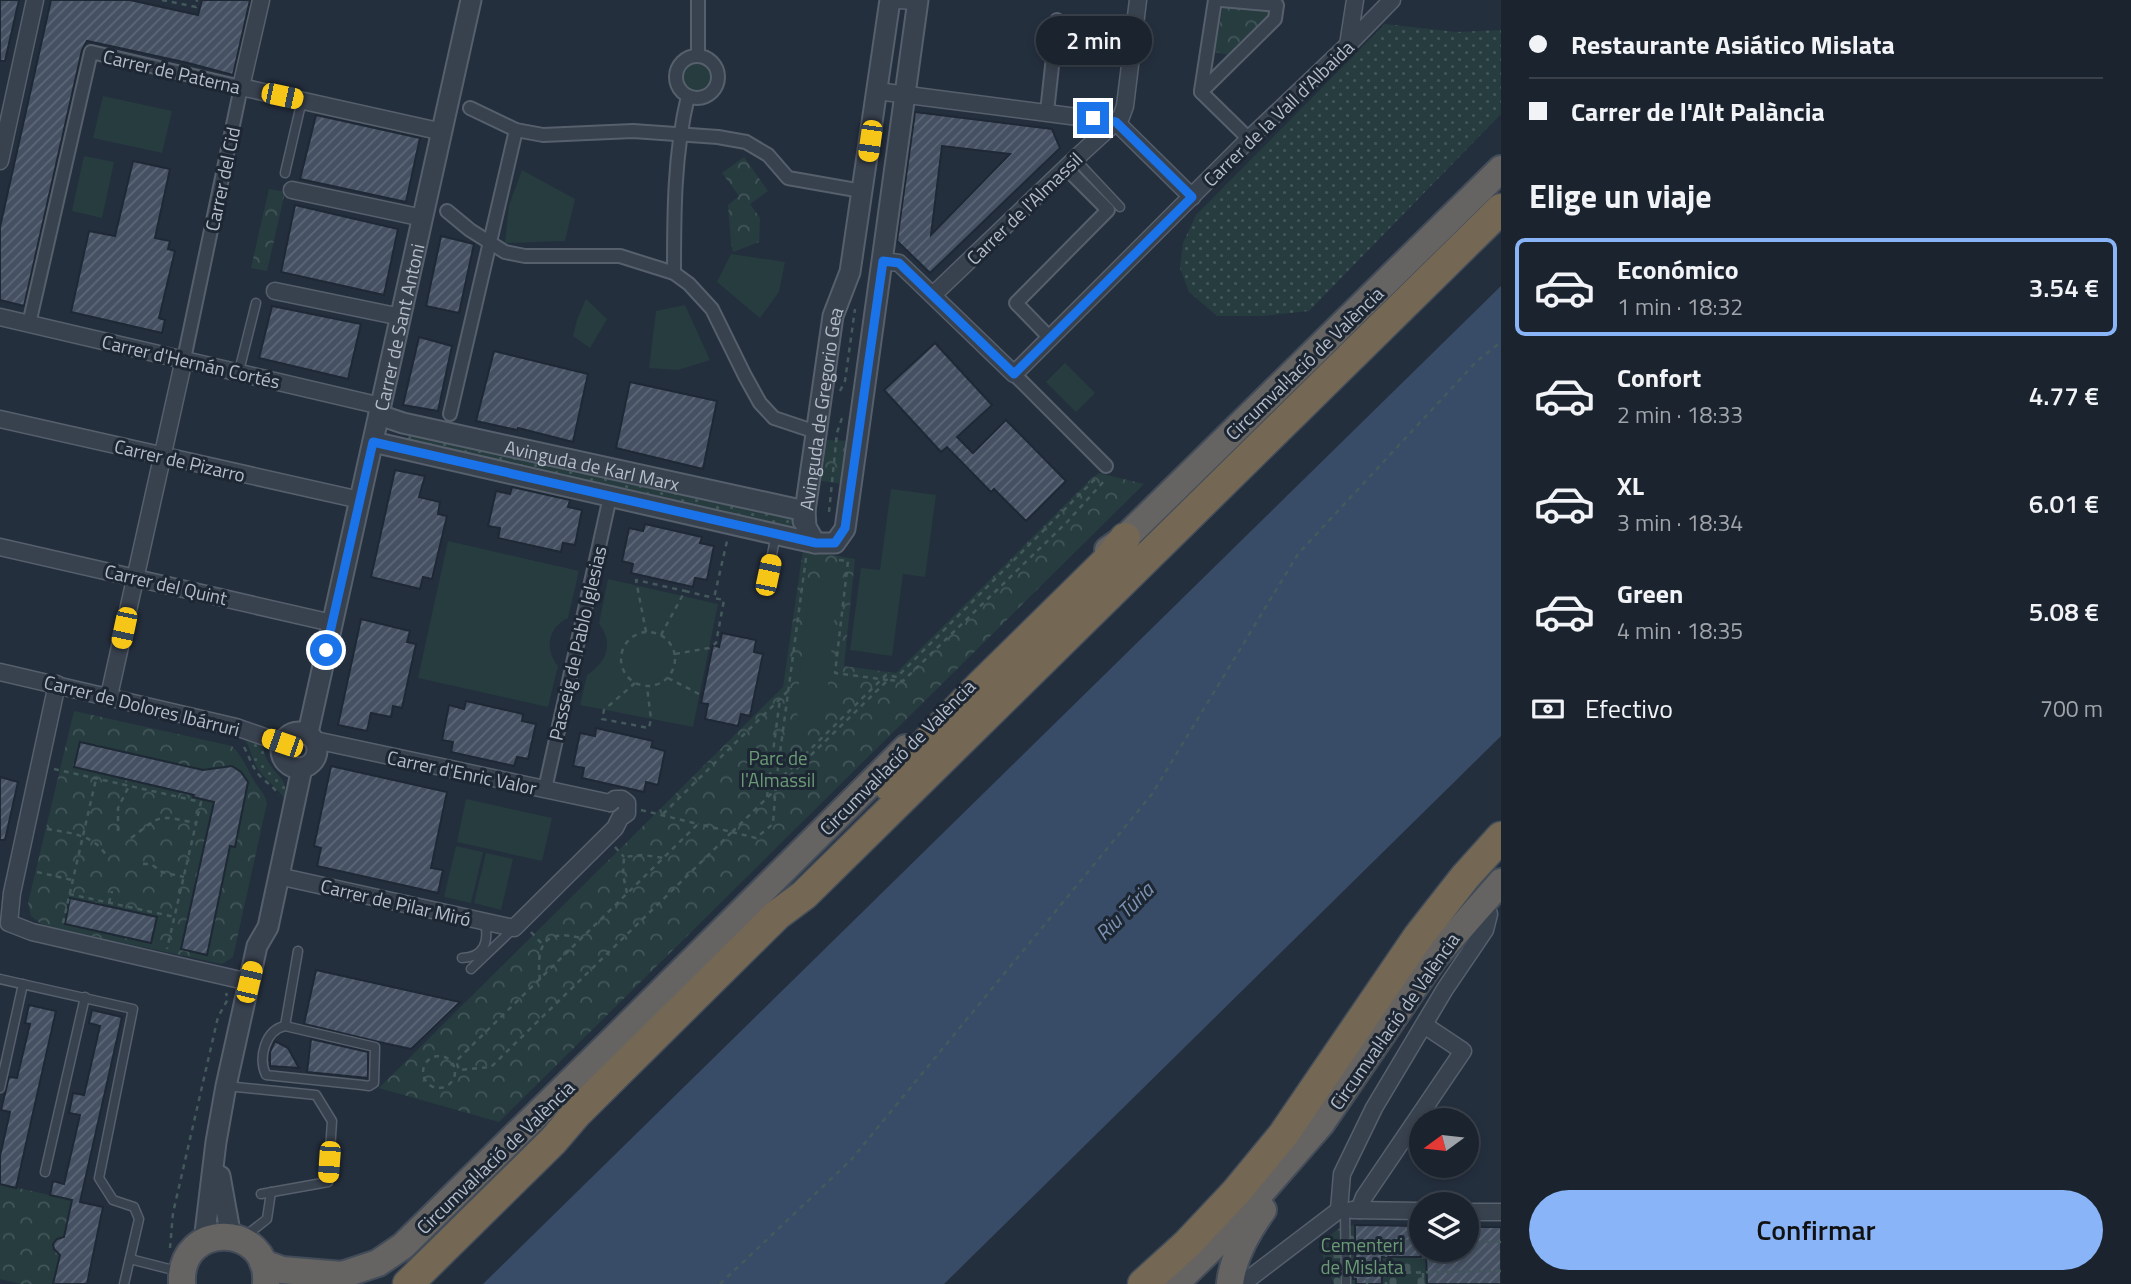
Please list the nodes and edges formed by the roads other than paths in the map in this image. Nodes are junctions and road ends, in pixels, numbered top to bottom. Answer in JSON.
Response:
{"nodes":[{"id":1,"x":35,"y":0,"type":"edge"},
{"id":2,"x":261,"y":0,"type":"edge"},
{"id":3,"x":471,"y":0,"type":"edge"},
{"id":4,"x":698,"y":0,"type":"edge"},
{"id":5,"x":890,"y":0,"type":"edge"},
{"id":6,"x":911,"y":0,"type":"edge"},
{"id":7,"x":1138,"y":0,"type":"edge"},
{"id":8,"x":1215,"y":0,"type":"edge"},
{"id":9,"x":1222,"y":0,"type":"edge"},
{"id":10,"x":1355,"y":0,"type":"edge"},
{"id":11,"x":1392,"y":0,"type":"edge"},
{"id":12,"x":1057,"y":20,"type":"dead end"},
{"id":13,"x":1348,"y":45,"type":"junction"},
{"id":14,"x":698,"y":55,"type":"junction"},
{"id":15,"x":241,"y":87,"type":"junction"},
{"id":16,"x":877,"y":91,"type":"junction"},
{"id":17,"x":1201,"y":92,"type":"junction"},
{"id":18,"x":905,"y":94,"type":"junction"},
{"id":19,"x":688,"y":96,"type":"junction"},
{"id":20,"x":302,"y":100,"type":"junction"},
{"id":21,"x":470,"y":108,"type":"dead end"},
{"id":22,"x":1047,"y":112,"type":"junction"},
{"id":23,"x":1116,"y":122,"type":"junction"},
{"id":24,"x":516,"y":130,"type":"junction"},
{"id":25,"x":443,"y":132,"type":"junction"},
{"id":26,"x":680,"y":135,"type":"junction"},
{"id":27,"x":1249,"y":139,"type":"junction"},
{"id":28,"x":0,"y":161,"type":"edge"},
{"id":29,"x":1070,"y":163,"type":"junction"},
{"id":30,"x":1501,"y":169,"type":"edge"},
{"id":31,"x":285,"y":173,"type":"dead end"},
{"id":32,"x":292,"y":190,"type":"dead end"},
{"id":33,"x":856,"y":190,"type":"dead end"},
{"id":34,"x":1192,"y":197,"type":"junction"},
{"id":35,"x":1120,"y":207,"type":"dead end"},
{"id":36,"x":1501,"y":209,"type":"edge"},
{"id":37,"x":447,"y":211,"type":"dead end"},
{"id":38,"x":424,"y":218,"type":"junction"},
{"id":39,"x":489,"y":243,"type":"junction"},
{"id":40,"x":883,"y":261,"type":"junction"},
{"id":41,"x":674,"y":273,"type":"junction"},
{"id":42,"x":275,"y":290,"type":"dead end"},
{"id":43,"x":933,"y":295,"type":"junction"},
{"id":44,"x":256,"y":303,"type":"dead end"},
{"id":45,"x":0,"y":317,"type":"edge"},
{"id":46,"x":401,"y":317,"type":"junction"},
{"id":47,"x":29,"y":324,"type":"junction"},
{"id":48,"x":1051,"y":338,"type":"junction"},
{"id":49,"x":184,"y":359,"type":"junction"},
{"id":50,"x":466,"y":361,"type":"dead end"},
{"id":51,"x":239,"y":371,"type":"junction"},
{"id":52,"x":1014,"y":374,"type":"junction"},
{"id":53,"x":380,"y":410,"type":"junction"},
{"id":54,"x":0,"y":419,"type":"edge"},
{"id":55,"x":451,"y":427,"type":"junction"},
{"id":56,"x":810,"y":430,"type":"dead end"},
{"id":57,"x":475,"y":439,"type":"junction"},
{"id":58,"x":373,"y":442,"type":"junction"},
{"id":59,"x":163,"y":456,"type":"junction"},
{"id":60,"x":449,"y":459,"type":"junction"},
{"id":61,"x":469,"y":464,"type":"junction"},
{"id":62,"x":1105,"y":466,"type":"road end"},
{"id":63,"x":610,"y":497,"type":"junction"},
{"id":64,"x":360,"y":500,"type":"junction"},
{"id":65,"x":805,"y":511,"type":"junction"},
{"id":66,"x":784,"y":536,"type":"junction"},
{"id":67,"x":1125,"y":538,"type":"junction"},
{"id":68,"x":0,"y":547,"type":"edge"},
{"id":69,"x":825,"y":549,"type":"junction"},
{"id":70,"x":768,"y":575,"type":"dead end"},
{"id":71,"x":135,"y":577,"type":"junction"},
{"id":72,"x":332,"y":623,"type":"junction"},
{"id":73,"x":0,"y":672,"type":"edge"},
{"id":74,"x":57,"y":684,"type":"junction"},
{"id":75,"x":109,"y":696,"type":"junction"},
{"id":76,"x":312,"y":737,"type":"junction"},
{"id":77,"x":282,"y":743,"type":"junction"},
{"id":78,"x":302,"y":768,"type":"junction"},
{"id":79,"x":545,"y":789,"type":"junction"},
{"id":80,"x":1501,"y":837,"type":"edge"},
{"id":81,"x":278,"y":876,"type":"junction"},
{"id":82,"x":1501,"y":882,"type":"edge"},
{"id":83,"x":1489,"y":914,"type":"dead end"},
{"id":84,"x":777,"y":915,"type":"junction"},
{"id":85,"x":485,"y":922,"type":"junction"},
{"id":86,"x":514,"y":928,"type":"junction"},
{"id":87,"x":298,"y":951,"type":"dead end"},
{"id":88,"x":462,"y":958,"type":"dead end"},
{"id":89,"x":471,"y":968,"type":"dead end"},
{"id":90,"x":0,"y":979,"type":"edge"},
{"id":91,"x":249,"y":982,"type":"junction"},
{"id":92,"x":23,"y":984,"type":"junction"},
{"id":93,"x":85,"y":997,"type":"junction"},
{"id":94,"x":1424,"y":1025,"type":"junction"},
{"id":95,"x":285,"y":1026,"type":"junction"},
{"id":96,"x":226,"y":1086,"type":"junction"},
{"id":97,"x":0,"y":1088,"type":"edge"},
{"id":98,"x":1321,"y":1124,"type":"junction"},
{"id":99,"x":216,"y":1142,"type":"junction"},
{"id":100,"x":46,"y":1172,"type":"dead end"},
{"id":101,"x":271,"y":1192,"type":"junction"},
{"id":102,"x":261,"y":1194,"type":"dead end"},
{"id":103,"x":1348,"y":1210,"type":"junction"},
{"id":104,"x":1409,"y":1211,"type":"edge"},
{"id":105,"x":1479,"y":1212,"type":"edge"},
{"id":106,"x":1501,"y":1212,"type":"edge"},
{"id":107,"x":236,"y":1238,"type":"junction"},
{"id":108,"x":204,"y":1241,"type":"junction"},
{"id":109,"x":130,"y":1259,"type":"junction"},
{"id":110,"x":178,"y":1269,"type":"edge"},
{"id":111,"x":265,"y":1273,"type":"edge"},
{"id":112,"x":1235,"y":1281,"type":"edge"},
{"id":113,"x":124,"y":1284,"type":"edge"},
{"id":114,"x":408,"y":1284,"type":"edge"},
{"id":115,"x":1143,"y":1284,"type":"edge"},
{"id":116,"x":1175,"y":1284,"type":"edge"},
{"id":117,"x":1346,"y":1284,"type":"edge"}],
"edges":[{"from":1,"to":28,"type":"street"},
{"from":2,"to":15,"type":"street","name":"Carrer del Cid"},
{"from":3,"to":25,"type":"street","name":"Carrer de Sant Antoni"},
{"from":4,"to":14,"type":"street"},
{"from":5,"to":16,"type":"street","name":"Avinguda de Gregorio Gea"},
{"from":6,"to":18,"type":"street","name":"Avinguda de Gregorio Gea"},
{"from":7,"to":23,"type":"street"},
{"from":8,"to":17,"type":"street"},
{"from":9,"to":17,"type":"street"},
{"from":10,"to":13,"type":"street"},
{"from":11,"to":13,"type":"street","name":"Carrer de la Vall d'Albaida"},
{"from":12,"to":22,"type":"street"},
{"from":13,"to":27,"type":"street","name":"Carrer de la Vall d'Albaida"},
{"from":14,"to":19,"type":"street"},
{"from":14,"to":19,"type":"street"},
{"from":15,"to":20,"type":"street","name":"Carrer de Paterna"},
{"from":15,"to":47,"type":"street","name":"Carrer de Paterna"},
{"from":15,"to":49,"type":"street","name":"Carrer del Cid"},
{"from":16,"to":18,"type":"street"},
{"from":16,"to":65,"type":"street","name":"Avinguda de Gregorio Gea"},
{"from":17,"to":27,"type":"street"},
{"from":18,"to":22,"type":"street"},
{"from":18,"to":40,"type":"street","name":"Avinguda de Gregorio Gea"},
{"from":19,"to":26,"type":"street"},
{"from":20,"to":25,"type":"street","name":"Carrer de Paterna"},
{"from":20,"to":31,"type":"lane"},
{"from":21,"to":24,"type":"street"},
{"from":22,"to":23,"type":"street"},
{"from":23,"to":29,"type":"street","name":"Carrer de l'Almassil"},
{"from":23,"to":34,"type":"street"},
{"from":24,"to":26,"type":"street"},
{"from":24,"to":39,"type":"street"},
{"from":25,"to":38,"type":"street","name":"Carrer de Sant Antoni"},
{"from":26,"to":33,"type":"street"},
{"from":26,"to":41,"type":"street"},
{"from":27,"to":34,"type":"street","name":"Carrer de la Vall d'Albaida"},
{"from":29,"to":35,"type":"lane"},
{"from":29,"to":43,"type":"street","name":"Carrer de l'Almassil"},
{"from":29,"to":48,"type":"street"},
{"from":30,"to":67,"type":"highway","name":"Circumval·lació de València"},
{"from":32,"to":38,"type":"street"},
{"from":34,"to":48,"type":"street","name":"Carrer de la Vall d'Albaida"},
{"from":36,"to":84,"type":"highway","name":"Circumval·lació de València"},
{"from":37,"to":39,"type":"street"},
{"from":38,"to":46,"type":"street","name":"Carrer de Sant Antoni"},
{"from":39,"to":41,"type":"street"},
{"from":39,"to":55,"type":"street"},
{"from":40,"to":43,"type":"street"},
{"from":40,"to":69,"type":"street","name":"Avinguda de Gregorio Gea"},
{"from":41,"to":56,"type":"street"},
{"from":42,"to":46,"type":"street"},
{"from":43,"to":52,"type":"street"},
{"from":44,"to":51,"type":"lane"},
{"from":45,"to":47,"type":"street","name":"Carrer d'Hernán Cortés"},
{"from":46,"to":53,"type":"street","name":"Carrer de Sant Antoni"},
{"from":47,"to":49,"type":"street","name":"Carrer d'Hernán Cortés"},
{"from":48,"to":52,"type":"street","name":"Carrer de la Vall d'Albaida"},
{"from":49,"to":51,"type":"street","name":"Carrer d'Hernán Cortés"},
{"from":49,"to":59,"type":"street"},
{"from":50,"to":55,"type":"lane"},
{"from":51,"to":53,"type":"street","name":"Carrer d'Hernán Cortés"},
{"from":52,"to":62,"type":"street"},
{"from":53,"to":55,"type":"street","name":"Avinguda de Karl Marx"},
{"from":53,"to":58,"type":"street","name":"Carrer de Sant Antoni"},
{"from":54,"to":59,"type":"street","name":"Carrer de Pizarro"},
{"from":55,"to":57,"type":"street","name":"Avinguda de Karl Marx"},
{"from":55,"to":60,"type":"lane"},
{"from":57,"to":61,"type":"lane"},
{"from":57,"to":65,"type":"street","name":"Avinguda de Karl Marx"},
{"from":58,"to":60,"type":"street","name":"Avinguda de Karl Marx"},
{"from":58,"to":64,"type":"street","name":"Carrer de Sant Antoni"},
{"from":59,"to":64,"type":"street","name":"Carrer de Pizarro"},
{"from":59,"to":71,"type":"street"},
{"from":60,"to":61,"type":"street","name":"Avinguda de Karl Marx"},
{"from":61,"to":63,"type":"street","name":"Avinguda de Karl Marx"},
{"from":63,"to":66,"type":"street","name":"Avinguda de Karl Marx"},
{"from":63,"to":79,"type":"street","name":"Passeig de Pablo Iglesias"},
{"from":64,"to":72,"type":"street","name":"Carrer de Sant Antoni"},
{"from":65,"to":66,"type":"street"},
{"from":65,"to":69,"type":"street","name":"Avinguda de Gregorio Gea"},
{"from":66,"to":69,"type":"street","name":"Avinguda de Karl Marx"},
{"from":66,"to":70,"type":"lane"},
{"from":67,"to":84,"type":"highway"},
{"from":67,"to":111,"type":"highway","name":"Circumval·lació de València"},
{"from":68,"to":71,"type":"street","name":"Carrer del Quint"},
{"from":71,"to":72,"type":"street","name":"Carrer del Quint"},
{"from":71,"to":75,"type":"street"},
{"from":72,"to":76,"type":"street","name":"Carrer de Sant Antoni"},
{"from":73,"to":74,"type":"street","name":"Carrer de Dolores Ibárruri"},
{"from":74,"to":75,"type":"street","name":"Carrer de Dolores Ibárruri"},
{"from":74,"to":91,"type":"street"},
{"from":75,"to":77,"type":"street","name":"Carrer de Dolores Ibárruri"},
{"from":76,"to":77,"type":"street"},
{"from":76,"to":78,"type":"street"},
{"from":76,"to":79,"type":"street","name":"Carrer d'Enric Valor"},
{"from":77,"to":78,"type":"street"},
{"from":78,"to":81,"type":"street"},
{"from":79,"to":86,"type":"street","name":"Carrer d'Enric Valor"},
{"from":80,"to":115,"type":"highway","name":"Circumval·lació de València"},
{"from":81,"to":85,"type":"street","name":"Carrer de Pilar Miró"},
{"from":81,"to":91,"type":"street"},
{"from":82,"to":98,"type":"highway","name":"Circumval·lació de València"},
{"from":83,"to":94,"type":"street"},
{"from":84,"to":114,"type":"highway","name":"Circumval·lació de València"},
{"from":85,"to":86,"type":"street","name":"Carrer de Pilar Miró"},
{"from":85,"to":88,"type":"lane"},
{"from":86,"to":89,"type":"lane"},
{"from":87,"to":95,"type":"lane"},
{"from":90,"to":92,"type":"lane"},
{"from":91,"to":96,"type":"street"},
{"from":92,"to":93,"type":"lane"},
{"from":92,"to":97,"type":"lane"},
{"from":93,"to":100,"type":"lane"},
{"from":93,"to":109,"type":"lane"},
{"from":94,"to":103,"type":"street"},
{"from":94,"to":103,"type":"street"},
{"from":95,"to":95,"type":"lane"},
{"from":96,"to":99,"type":"street"},
{"from":96,"to":101,"type":"lane"},
{"from":98,"to":112,"type":"highway"},
{"from":98,"to":116,"type":"highway","name":"Circumval·lació de València"},
{"from":99,"to":107,"type":"street"},
{"from":99,"to":108,"type":"street"},
{"from":101,"to":102,"type":"lane"},
{"from":101,"to":107,"type":"lane"},
{"from":103,"to":104,"type":"street"},
{"from":103,"to":112,"type":"street"},
{"from":103,"to":117,"type":"lane"},
{"from":105,"to":106,"type":"street"},
{"from":107,"to":108,"type":"highway"},
{"from":107,"to":111,"type":"highway"},
{"from":108,"to":110,"type":"highway"},
{"from":109,"to":110,"type":"lane"},
{"from":109,"to":113,"type":"lane"}]}
